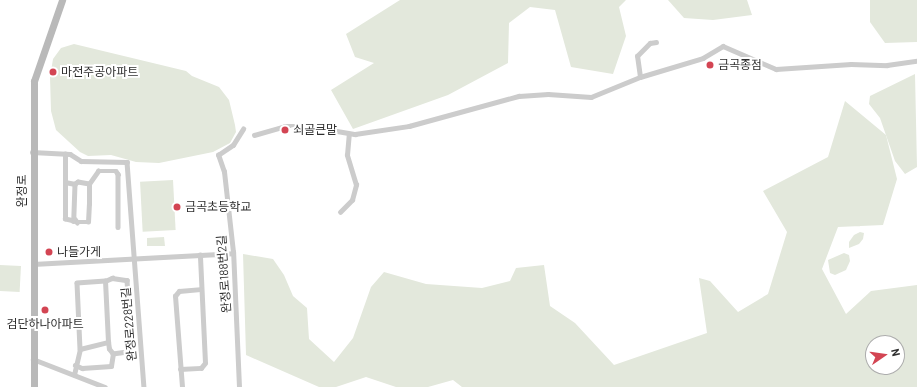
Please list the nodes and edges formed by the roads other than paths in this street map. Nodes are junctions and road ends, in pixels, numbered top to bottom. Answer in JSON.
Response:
{"nodes":[{"id":1,"x":62,"y":0,"type":"edge"},
{"id":2,"x":58,"y":4,"type":"edge"},
{"id":3,"x":656,"y":42,"type":"dead end"},
{"id":4,"x":917,"y":61,"type":"edge"},
{"id":5,"x":640,"y":77,"type":"junction"},
{"id":6,"x":243,"y":129,"type":"dead end"},
{"id":7,"x":254,"y":134,"type":"dead end"},
{"id":8,"x":348,"y":134,"type":"junction"},
{"id":9,"x":32,"y":152,"type":"junction"},
{"id":10,"x":65,"y":154,"type":"junction"},
{"id":11,"x":65,"y":182,"type":"junction"},
{"id":12,"x":75,"y":184,"type":"junction"},
{"id":13,"x":89,"y":184,"type":"junction"},
{"id":14,"x":340,"y":212,"type":"dead end"},
{"id":15,"x":75,"y":219,"type":"junction"},
{"id":16,"x":118,"y":227,"type":"dead end"},
{"id":17,"x":233,"y":253,"type":"junction"},
{"id":18,"x":200,"y":255,"type":"junction"},
{"id":19,"x":134,"y":259,"type":"junction"},
{"id":20,"x":33,"y":264,"type":"junction"},
{"id":21,"x":105,"y":281,"type":"junction"},
{"id":22,"x":200,"y":289,"type":"junction"},
{"id":23,"x":108,"y":342,"type":"junction"},
{"id":24,"x":140,"y":344,"type":"junction"},
{"id":25,"x":131,"y":346,"type":"junction"},
{"id":26,"x":80,"y":349,"type":"junction"},
{"id":27,"x":114,"y":354,"type":"junction"},
{"id":28,"x":33,"y":359,"type":"junction"},
{"id":29,"x":76,"y":365,"type":"junction"},
{"id":30,"x":180,"y":370,"type":"junction"},
{"id":31,"x":74,"y":375,"type":"junction"},
{"id":32,"x":34,"y":387,"type":"edge"},
{"id":33,"x":105,"y":387,"type":"edge"},
{"id":34,"x":144,"y":387,"type":"edge"},
{"id":35,"x":182,"y":387,"type":"edge"},
{"id":36,"x":239,"y":387,"type":"edge"}],
"edges":[{"from":1,"to":2,"type":"main road","name":"완정로"},
{"from":2,"to":9,"type":"main road","name":"완정로"},
{"from":3,"to":5,"type":"street"},
{"from":4,"to":5,"type":"street"},
{"from":5,"to":8,"type":"street"},
{"from":6,"to":17,"type":"street","name":"완정로188번2길"},
{"from":7,"to":8,"type":"street"},
{"from":8,"to":14,"type":"street"},
{"from":9,"to":10,"type":"street"},
{"from":9,"to":20,"type":"main road","name":"완정로"},
{"from":10,"to":11,"type":"street"},
{"from":10,"to":19,"type":"street","name":"완정로228번길"},
{"from":11,"to":12,"type":"street"},
{"from":11,"to":15,"type":"street"},
{"from":12,"to":13,"type":"street"},
{"from":12,"to":15,"type":"street"},
{"from":13,"to":15,"type":"street"},
{"from":13,"to":16,"type":"street"},
{"from":17,"to":18,"type":"street"},
{"from":17,"to":36,"type":"street","name":"완정로188번2길"},
{"from":18,"to":19,"type":"street"},
{"from":18,"to":22,"type":"street"},
{"from":19,"to":20,"type":"street"},
{"from":19,"to":24,"type":"street","name":"완정로228번길"},
{"from":20,"to":28,"type":"main road","name":"완정로"},
{"from":21,"to":23,"type":"street"},
{"from":21,"to":25,"type":"street"},
{"from":21,"to":26,"type":"street"},
{"from":22,"to":30,"type":"street"},
{"from":22,"to":30,"type":"street"},
{"from":23,"to":26,"type":"street"},
{"from":23,"to":27,"type":"street"},
{"from":24,"to":25,"type":"street"},
{"from":24,"to":34,"type":"street","name":"완정로228번길"},
{"from":25,"to":27,"type":"street"},
{"from":26,"to":29,"type":"street"},
{"from":27,"to":29,"type":"street"},
{"from":28,"to":31,"type":"street"},
{"from":28,"to":32,"type":"main road","name":"완정로"},
{"from":29,"to":31,"type":"street"},
{"from":30,"to":35,"type":"street"},
{"from":31,"to":33,"type":"street"}]}
